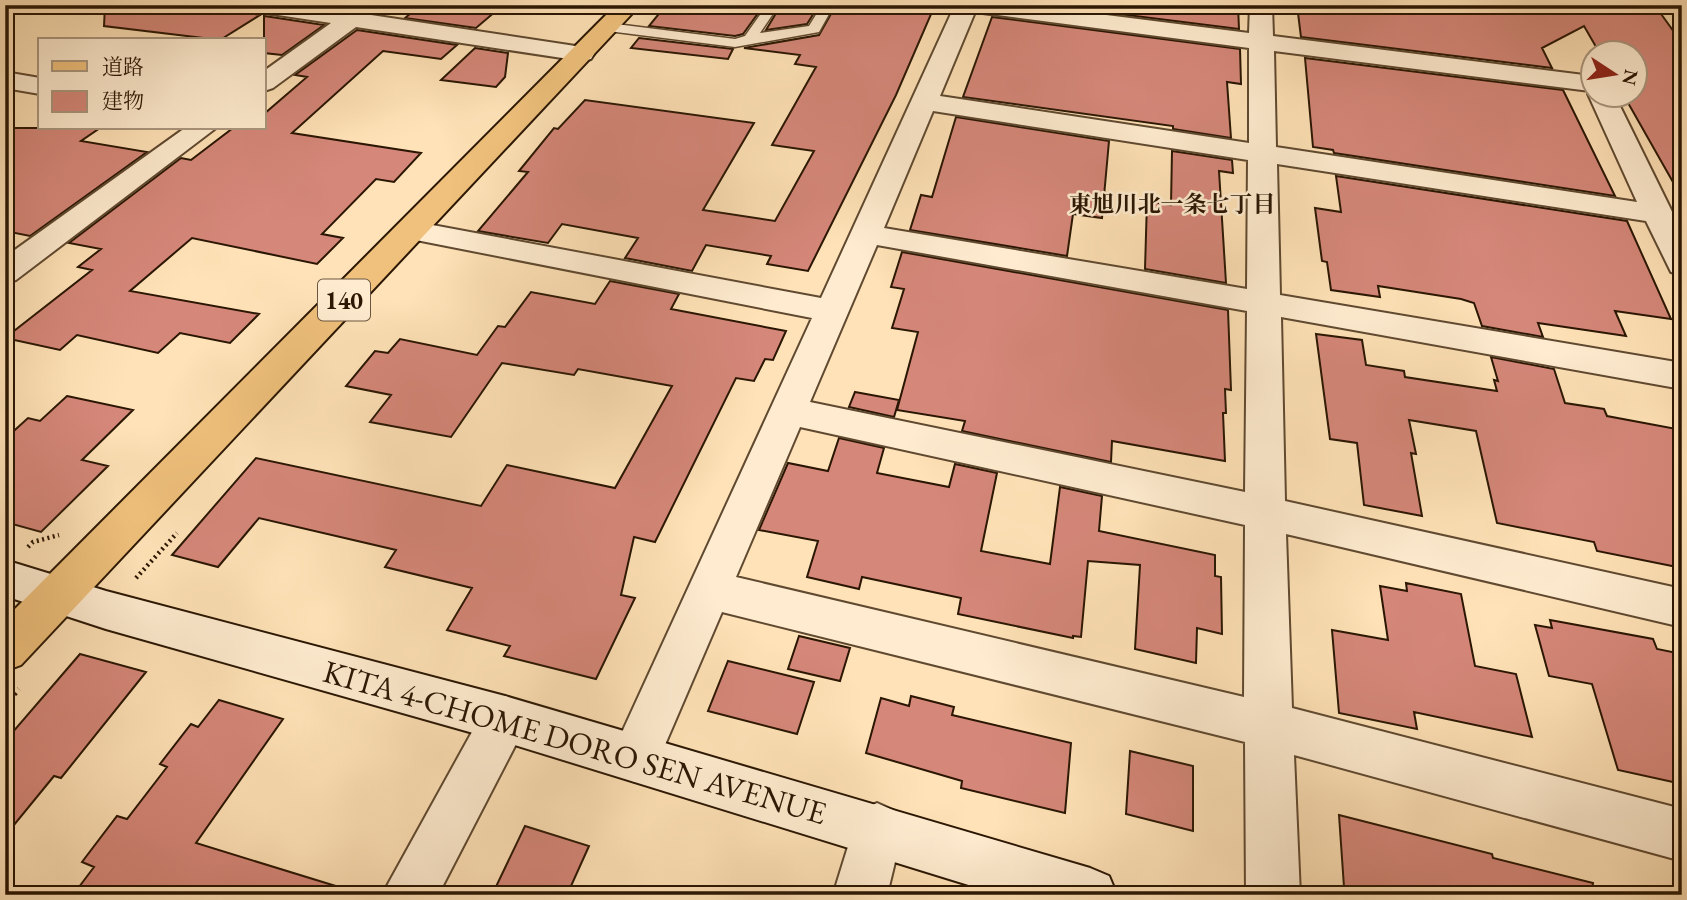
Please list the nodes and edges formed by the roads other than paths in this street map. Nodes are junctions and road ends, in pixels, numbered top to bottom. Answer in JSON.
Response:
{"nodes":[{"id":1,"x":258,"y":5,"type":"edge"},
{"id":2,"x":773,"y":5,"type":"edge"},
{"id":3,"x":828,"y":5,"type":"edge"},
{"id":4,"x":969,"y":5,"type":"edge"},
{"id":5,"x":619,"y":16,"type":"edge"},
{"id":6,"x":352,"y":19,"type":"junction"},
{"id":7,"x":1261,"y":24,"type":"edge"},
{"id":8,"x":750,"y":39,"type":"junction"},
{"id":9,"x":582,"y":54,"type":"junction"},
{"id":10,"x":5,"y":80,"type":"edge"},
{"id":11,"x":1578,"y":81,"type":"edge"},
{"id":12,"x":266,"y":82,"type":"edge"},
{"id":13,"x":38,"y":86,"type":"edge"},
{"id":14,"x":925,"y":102,"type":"junction"},
{"id":15,"x":1608,"y":108,"type":"edge"},
{"id":16,"x":199,"y":130,"type":"edge"},
{"id":17,"x":1265,"y":153,"type":"junction"},
{"id":18,"x":1658,"y":214,"type":"junction"},
{"id":19,"x":411,"y":230,"type":"junction"},
{"id":20,"x":866,"y":234,"type":"junction"},
{"id":21,"x":18,"y":252,"type":"edge"},
{"id":22,"x":1682,"y":265,"type":"edge"},
{"id":23,"x":5,"y":273,"type":"edge"},
{"id":24,"x":1264,"y":303,"type":"junction"},
{"id":25,"x":832,"y":311,"type":"junction"},
{"id":26,"x":1682,"y":376,"type":"edge"},
{"id":27,"x":788,"y":411,"type":"junction"},
{"id":28,"x":1265,"y":513,"type":"junction"},
{"id":29,"x":5,"y":578,"type":"edge"},
{"id":30,"x":710,"y":590,"type":"junction"},
{"id":31,"x":59,"y":595,"type":"junction"},
{"id":32,"x":1682,"y":608,"type":"edge"},
{"id":33,"x":5,"y":650,"type":"edge"},
{"id":34,"x":505,"y":719,"type":"junction"},
{"id":35,"x":1267,"y":725,"type":"junction"},
{"id":36,"x":635,"y":758,"type":"junction"},
{"id":37,"x":877,"y":829,"type":"junction"},
{"id":38,"x":1682,"y":835,"type":"edge"},
{"id":39,"x":408,"y":895,"type":"edge"},
{"id":40,"x":860,"y":895,"type":"edge"},
{"id":41,"x":1090,"y":895,"type":"edge"},
{"id":42,"x":1273,"y":895,"type":"edge"}],
"edges":[{"from":1,"to":6,"type":"street"},
{"from":2,"to":8,"type":"lane"},
{"from":3,"to":8,"type":"lane"},
{"from":4,"to":7,"type":"street"},
{"from":4,"to":14,"type":"street"},
{"from":5,"to":8,"type":"lane"},
{"from":5,"to":9,"type":"main road","number":"140"},
{"from":6,"to":9,"type":"street"},
{"from":6,"to":12,"type":"street"},
{"from":7,"to":11,"type":"street"},
{"from":7,"to":17,"type":"street"},
{"from":9,"to":19,"type":"main road","number":"140"},
{"from":10,"to":13,"type":"street"},
{"from":14,"to":17,"type":"street"},
{"from":14,"to":20,"type":"street"},
{"from":15,"to":18,"type":"street"},
{"from":16,"to":21,"type":"street"},
{"from":17,"to":18,"type":"street"},
{"from":17,"to":24,"type":"street"},
{"from":18,"to":22,"type":"street"},
{"from":19,"to":25,"type":"street"},
{"from":19,"to":31,"type":"main road","number":"140"},
{"from":20,"to":24,"type":"street"},
{"from":20,"to":25,"type":"street"},
{"from":21,"to":23,"type":"street"},
{"from":24,"to":26,"type":"street"},
{"from":24,"to":28,"type":"street"},
{"from":25,"to":27,"type":"street"},
{"from":27,"to":28,"type":"street"},
{"from":27,"to":30,"type":"street"},
{"from":28,"to":32,"type":"street"},
{"from":28,"to":35,"type":"street"},
{"from":29,"to":31,"type":"street","name":"KITA 4-CHOME DORO SEN AVENUE"},
{"from":30,"to":35,"type":"street"},
{"from":30,"to":36,"type":"street"},
{"from":31,"to":33,"type":"main road","number":"140"},
{"from":31,"to":34,"type":"street","name":"KITA 4-CHOME DORO SEN AVENUE"},
{"from":34,"to":36,"type":"street","name":"KITA 4-CHOME DORO SEN AVENUE"},
{"from":34,"to":39,"type":"street"},
{"from":35,"to":38,"type":"street"},
{"from":35,"to":42,"type":"street"},
{"from":36,"to":37,"type":"street","name":"KITA 4-CHOME DORO SEN AVENUE"},
{"from":37,"to":40,"type":"street"},
{"from":37,"to":41,"type":"street","name":"KITA 4-CHOME DORO SEN AVENUE"}]}
